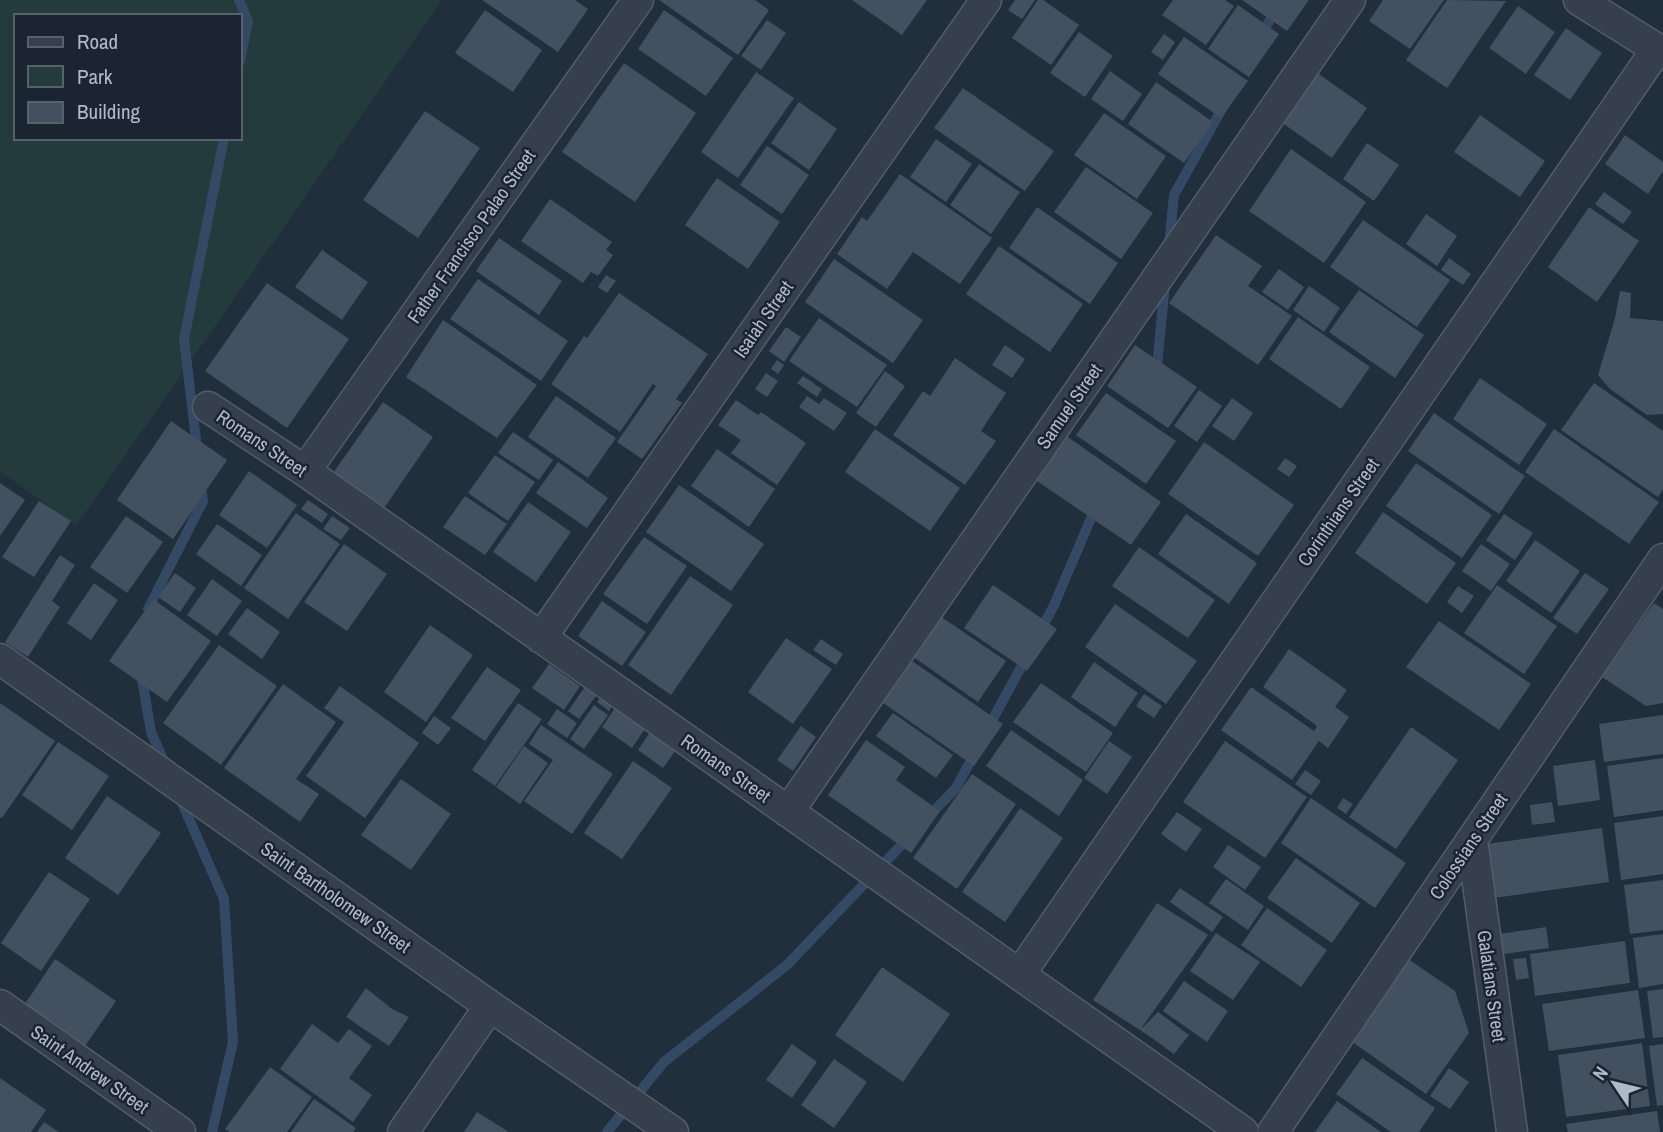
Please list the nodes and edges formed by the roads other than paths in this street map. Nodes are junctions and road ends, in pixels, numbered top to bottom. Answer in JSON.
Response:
{"nodes":[{"id":1,"x":638,"y":0,"type":"edge"},
{"id":2,"x":986,"y":0,"type":"edge"},
{"id":3,"x":1350,"y":0,"type":"edge"},
{"id":4,"x":1579,"y":0,"type":"edge"},
{"id":5,"x":1660,"y":50,"type":"edge"},
{"id":6,"x":208,"y":407,"type":"dead end"},
{"id":7,"x":304,"y":471,"type":"junction"},
{"id":8,"x":1663,"y":559,"type":"edge"},
{"id":9,"x":541,"y":638,"type":"junction"},
{"id":10,"x":0,"y":659,"type":"edge"},
{"id":11,"x":788,"y":812,"type":"junction"},
{"id":12,"x":1472,"y":840,"type":"junction"},
{"id":13,"x":1020,"y":974,"type":"junction"},
{"id":14,"x":0,"y":1005,"type":"edge"},
{"id":15,"x":490,"y":1006,"type":"junction"},
{"id":16,"x":180,"y":1132,"type":"edge"},
{"id":17,"x":403,"y":1132,"type":"edge"},
{"id":18,"x":673,"y":1132,"type":"edge"},
{"id":19,"x":1243,"y":1132,"type":"edge"},
{"id":20,"x":1273,"y":1132,"type":"edge"},
{"id":21,"x":1512,"y":1132,"type":"edge"}],
"edges":[{"from":1,"to":7,"type":"street","name":"Father Francisco Palao Street"},
{"from":2,"to":9,"type":"street","name":"Isaiah Street"},
{"from":3,"to":11,"type":"street","name":"Samuel Street"},
{"from":4,"to":5,"type":"street"},
{"from":5,"to":13,"type":"street","name":"Corinthians Street"},
{"from":6,"to":7,"type":"street","name":"Romans Street"},
{"from":7,"to":9,"type":"street","name":"Romans Street"},
{"from":8,"to":12,"type":"street","name":"Colossians Street"},
{"from":9,"to":11,"type":"street","name":"Romans Street"},
{"from":10,"to":15,"type":"street","name":"Saint Bartholomew Street"},
{"from":11,"to":13,"type":"street","name":"Romans Street"},
{"from":12,"to":20,"type":"street","name":"Colossians Street"},
{"from":12,"to":21,"type":"street","name":"Galatians Street"},
{"from":13,"to":19,"type":"street","name":"Romans Street"},
{"from":14,"to":16,"type":"street","name":"Saint Andrew Street"},
{"from":15,"to":17,"type":"street"},
{"from":15,"to":18,"type":"street","name":"Saint Bartholomew Street"}]}
